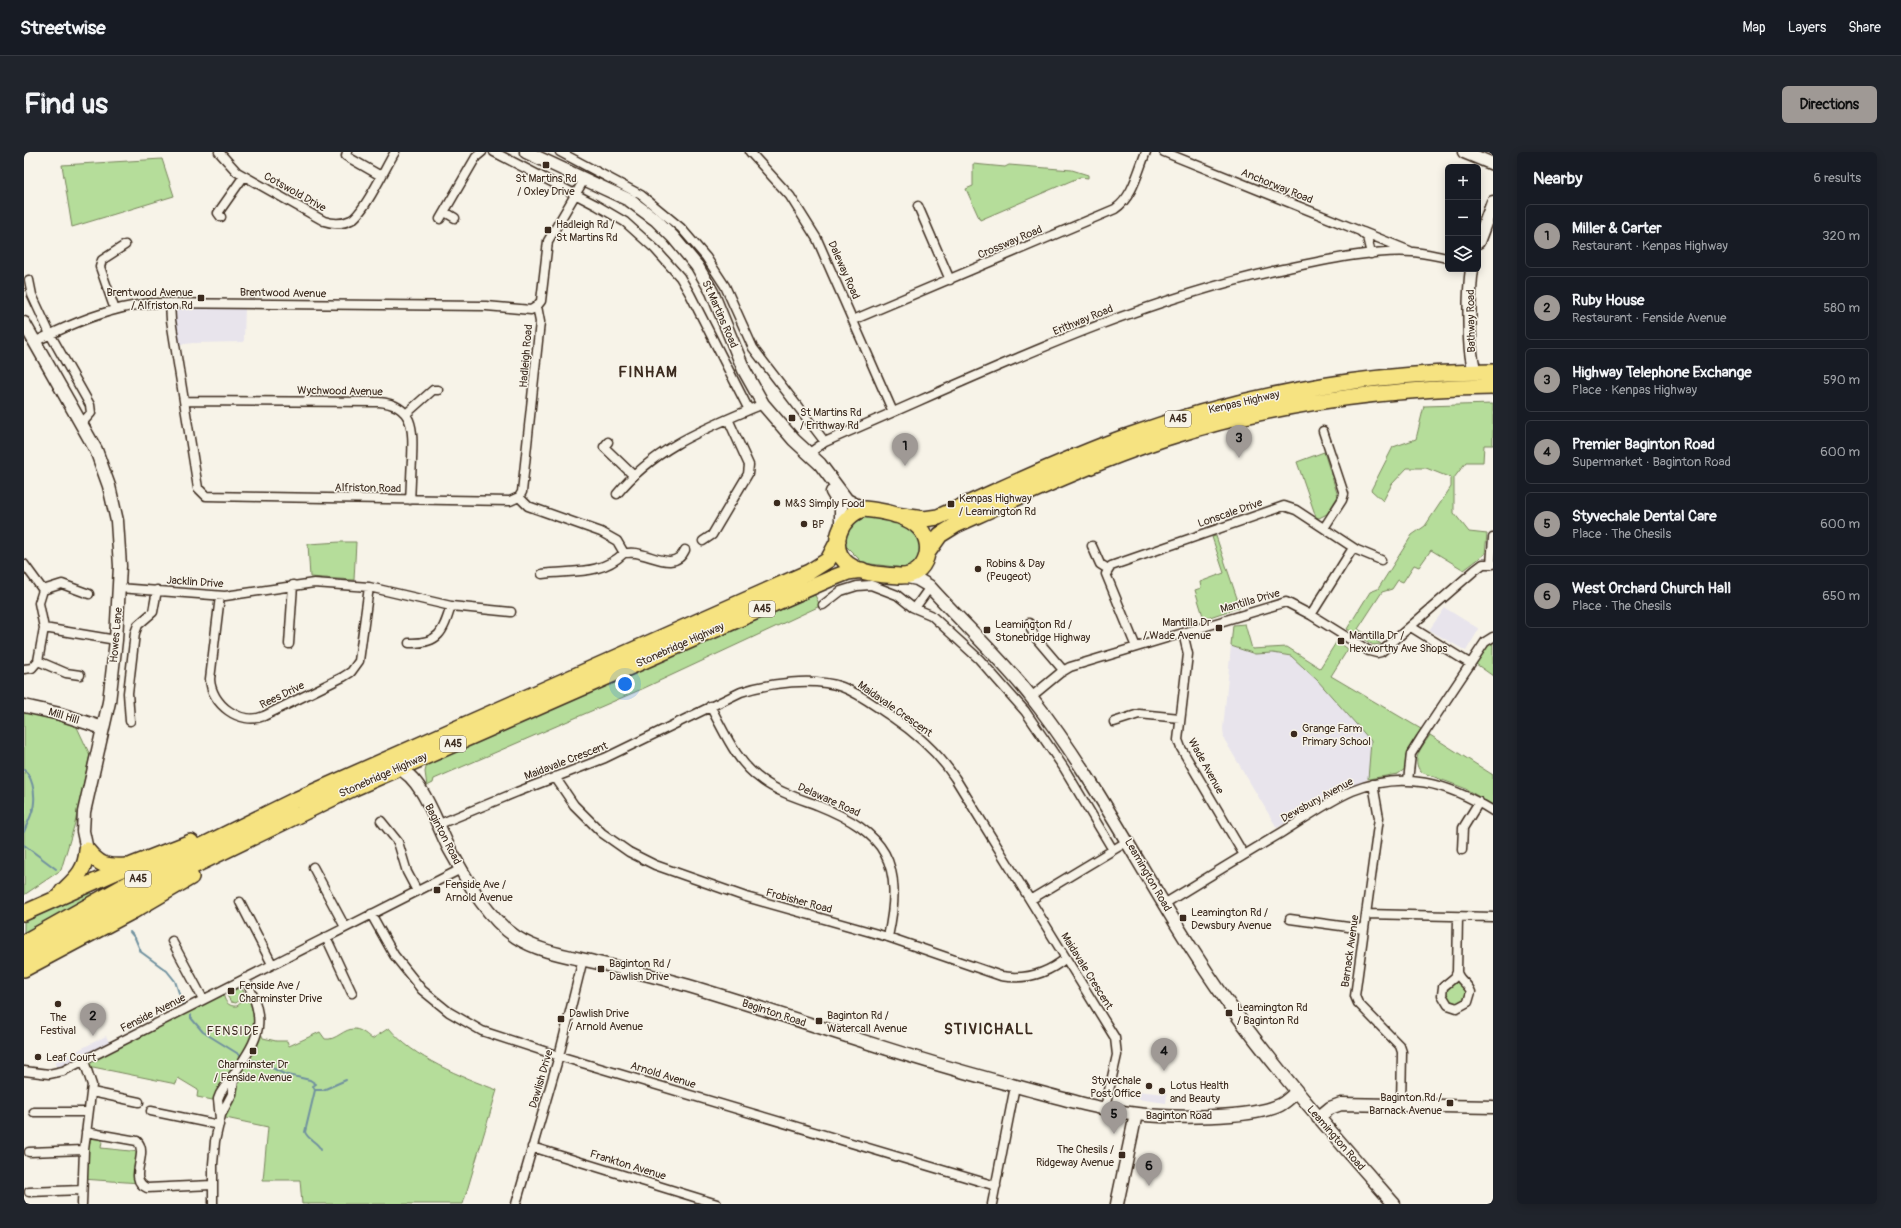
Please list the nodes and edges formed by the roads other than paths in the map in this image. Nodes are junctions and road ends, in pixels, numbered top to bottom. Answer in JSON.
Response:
{"nodes":[{"id":1,"x":219,"y":152,"type":"edge"},
{"id":2,"x":347,"y":152,"type":"edge"},
{"id":3,"x":395,"y":152,"type":"edge"},
{"id":4,"x":481,"y":152,"type":"edge"},
{"id":5,"x":494,"y":152,"type":"edge"},
{"id":6,"x":526,"y":152,"type":"edge"},
{"id":7,"x":560,"y":152,"type":"edge"},
{"id":8,"x":750,"y":152,"type":"edge"},
{"id":9,"x":1146,"y":152,"type":"edge"},
{"id":10,"x":1164,"y":152,"type":"edge"},
{"id":11,"x":1464,"y":152,"type":"edge"},
{"id":12,"x":1493,"y":164,"type":"edge"},
{"id":13,"x":244,"y":176,"type":"junction"},
{"id":14,"x":381,"y":176,"type":"junction"},
{"id":15,"x":585,"y":178,"type":"junction"},
{"id":16,"x":574,"y":194,"type":"junction"},
{"id":17,"x":1493,"y":202,"type":"edge"},
{"id":18,"x":918,"y":206,"type":"dead end"},
{"id":19,"x":445,"y":212,"type":"junction"},
{"id":20,"x":222,"y":217,"type":"dead end"},
{"id":21,"x":455,"y":218,"type":"dead end"},
{"id":22,"x":440,"y":219,"type":"dead end"},
{"id":23,"x":1360,"y":231,"type":"junction"},
{"id":24,"x":1480,"y":236,"type":"edge"},
{"id":25,"x":125,"y":245,"type":"dead end"},
{"id":26,"x":1414,"y":252,"type":"junction"},
{"id":27,"x":1381,"y":253,"type":"joint"},
{"id":28,"x":1371,"y":254,"type":"junction"},
{"id":29,"x":1445,"y":257,"type":"edge"},
{"id":30,"x":1472,"y":272,"type":"edge"},
{"id":31,"x":29,"y":280,"type":"dead end"},
{"id":32,"x":950,"y":280,"type":"junction"},
{"id":33,"x":170,"y":303,"type":"junction"},
{"id":34,"x":538,"y":306,"type":"junction"},
{"id":35,"x":114,"y":310,"type":"junction"},
{"id":36,"x":853,"y":320,"type":"junction"},
{"id":37,"x":24,"y":323,"type":"edge"},
{"id":38,"x":50,"y":334,"type":"junction"},
{"id":39,"x":34,"y":342,"type":"junction"},
{"id":40,"x":1474,"y":366,"type":"junction"},
{"id":41,"x":1493,"y":372,"type":"edge"},
{"id":42,"x":1493,"y":379,"type":"edge"},
{"id":43,"x":1493,"y":387,"type":"edge"},
{"id":44,"x":438,"y":390,"type":"dead end"},
{"id":45,"x":184,"y":401,"type":"junction"},
{"id":46,"x":762,"y":404,"type":"junction"},
{"id":47,"x":749,"y":410,"type":"junction"},
{"id":48,"x":892,"y":412,"type":"junction"},
{"id":49,"x":406,"y":414,"type":"junction"},
{"id":50,"x":728,"y":419,"type":"junction"},
{"id":51,"x":82,"y":424,"type":"junction"},
{"id":52,"x":1322,"y":431,"type":"dead end"},
{"id":53,"x":608,"y":442,"type":"dead end"},
{"id":54,"x":825,"y":442,"type":"junction"},
{"id":55,"x":808,"y":454,"type":"junction"},
{"id":56,"x":633,"y":475,"type":"junction"},
{"id":57,"x":617,"y":494,"type":"dead end"},
{"id":58,"x":519,"y":498,"type":"junction"},
{"id":59,"x":410,"y":500,"type":"junction"},
{"id":60,"x":864,"y":509,"type":"junction"},
{"id":61,"x":895,"y":515,"type":"junction"},
{"id":62,"x":1324,"y":528,"type":"junction"},
{"id":63,"x":839,"y":535,"type":"junction"},
{"id":64,"x":1493,"y":538,"type":"edge"},
{"id":65,"x":703,"y":541,"type":"dead end"},
{"id":66,"x":1092,"y":546,"type":"dead end"},
{"id":67,"x":1353,"y":548,"type":"junction"},
{"id":68,"x":685,"y":550,"type":"dead end"},
{"id":69,"x":624,"y":553,"type":"junction"},
{"id":70,"x":927,"y":556,"type":"junction"},
{"id":71,"x":1381,"y":560,"type":"dead end"},
{"id":72,"x":24,"y":564,"type":"edge"},
{"id":73,"x":1492,"y":564,"type":"edge"},
{"id":74,"x":862,"y":570,"type":"junction"},
{"id":75,"x":1108,"y":570,"type":"junction"},
{"id":76,"x":542,"y":574,"type":"dead end"},
{"id":77,"x":902,"y":576,"type":"junction"},
{"id":78,"x":293,"y":584,"type":"junction"},
{"id":79,"x":369,"y":586,"type":"junction"},
{"id":80,"x":930,"y":587,"type":"junction"},
{"id":81,"x":119,"y":588,"type":"junction"},
{"id":82,"x":43,"y":590,"type":"junction"},
{"id":83,"x":157,"y":590,"type":"junction"},
{"id":84,"x":89,"y":594,"type":"dead end"},
{"id":85,"x":220,"y":596,"type":"junction"},
{"id":86,"x":823,"y":605,"type":"dead end"},
{"id":87,"x":451,"y":606,"type":"junction"},
{"id":88,"x":915,"y":608,"type":"junction"},
{"id":89,"x":511,"y":612,"type":"dead end"},
{"id":90,"x":1311,"y":615,"type":"junction"},
{"id":91,"x":1029,"y":623,"type":"dead end"},
{"id":92,"x":1411,"y":627,"type":"junction"},
{"id":93,"x":44,"y":628,"type":"junction"},
{"id":94,"x":1183,"y":633,"type":"junction"},
{"id":95,"x":1493,"y":637,"type":"edge"},
{"id":96,"x":116,"y":640,"type":"junction"},
{"id":97,"x":409,"y":643,"type":"dead end"},
{"id":98,"x":289,"y":644,"type":"dead end"},
{"id":99,"x":1136,"y":647,"type":"junction"},
{"id":100,"x":38,"y":661,"type":"junction"},
{"id":101,"x":1469,"y":664,"type":"junction"},
{"id":102,"x":24,"y":669,"type":"edge"},
{"id":103,"x":1063,"y":670,"type":"junction"},
{"id":104,"x":80,"y":675,"type":"dead end"},
{"id":105,"x":1031,"y":697,"type":"junction"},
{"id":106,"x":24,"y":706,"type":"edge"},
{"id":107,"x":710,"y":706,"type":"junction"},
{"id":108,"x":1180,"y":718,"type":"junction"},
{"id":109,"x":130,"y":721,"type":"dead end"},
{"id":110,"x":1114,"y":722,"type":"dead end"},
{"id":111,"x":103,"y":728,"type":"junction"},
{"id":112,"x":424,"y":757,"type":"junction"},
{"id":113,"x":397,"y":768,"type":"junction"},
{"id":114,"x":555,"y":777,"type":"junction"},
{"id":115,"x":1408,"y":781,"type":"junction"},
{"id":116,"x":1373,"y":784,"type":"junction"},
{"id":117,"x":421,"y":790,"type":"junction"},
{"id":118,"x":1479,"y":802,"type":"junction"},
{"id":119,"x":1493,"y":811,"type":"edge"},
{"id":120,"x":254,"y":820,"type":"junction"},
{"id":121,"x":381,"y":821,"type":"dead end"},
{"id":122,"x":437,"y":825,"type":"junction"},
{"id":123,"x":246,"y":840,"type":"junction"},
{"id":124,"x":1128,"y":841,"type":"junction"},
{"id":125,"x":87,"y":850,"type":"junction"},
{"id":126,"x":1113,"y":850,"type":"junction"},
{"id":127,"x":1462,"y":852,"type":"dead end"},
{"id":128,"x":1244,"y":855,"type":"junction"},
{"id":129,"x":132,"y":865,"type":"junction"},
{"id":130,"x":313,"y":867,"type":"dead end"},
{"id":131,"x":461,"y":869,"type":"junction"},
{"id":132,"x":417,"y":891,"type":"junction"},
{"id":133,"x":1030,"y":900,"type":"junction"},
{"id":134,"x":52,"y":901,"type":"junction"},
{"id":135,"x":240,"y":902,"type":"dead end"},
{"id":136,"x":1164,"y":904,"type":"junction"},
{"id":137,"x":24,"y":913,"type":"edge"},
{"id":138,"x":371,"y":914,"type":"junction"},
{"id":139,"x":1366,"y":914,"type":"junction"},
{"id":140,"x":1458,"y":917,"type":"junction"},
{"id":141,"x":1493,"y":917,"type":"edge"},
{"id":142,"x":1290,"y":919,"type":"dead end"},
{"id":143,"x":345,"y":927,"type":"junction"},
{"id":144,"x":1363,"y":929,"type":"junction"},
{"id":145,"x":326,"y":937,"type":"junction"},
{"id":146,"x":888,"y":937,"type":"junction"},
{"id":147,"x":172,"y":941,"type":"dead end"},
{"id":148,"x":24,"y":942,"type":"edge"},
{"id":149,"x":24,"y":955,"type":"edge"},
{"id":150,"x":1066,"y":958,"type":"junction"},
{"id":151,"x":583,"y":959,"type":"junction"},
{"id":152,"x":272,"y":964,"type":"junction"},
{"id":153,"x":24,"y":969,"type":"edge"},
{"id":154,"x":1457,"y":972,"type":"dead end"},
{"id":155,"x":245,"y":978,"type":"junction"},
{"id":156,"x":352,"y":993,"type":"dead end"},
{"id":157,"x":203,"y":1000,"type":"junction"},
{"id":158,"x":559,"y":1056,"type":"junction"},
{"id":159,"x":84,"y":1061,"type":"junction"},
{"id":160,"x":24,"y":1071,"type":"edge"},
{"id":161,"x":236,"y":1071,"type":"junction"},
{"id":162,"x":1015,"y":1086,"type":"junction"},
{"id":163,"x":92,"y":1092,"type":"junction"},
{"id":164,"x":1296,"y":1092,"type":"junction"},
{"id":165,"x":139,"y":1102,"type":"dead end"},
{"id":166,"x":1401,"y":1105,"type":"junction"},
{"id":167,"x":1493,"y":1107,"type":"edge"},
{"id":168,"x":1105,"y":1108,"type":"junction"},
{"id":169,"x":151,"y":1111,"type":"dead end"},
{"id":170,"x":34,"y":1112,"type":"dead end"},
{"id":171,"x":87,"y":1112,"type":"junction"},
{"id":172,"x":1136,"y":1114,"type":"junction"},
{"id":173,"x":1318,"y":1118,"type":"junction"},
{"id":174,"x":220,"y":1122,"type":"junction"},
{"id":175,"x":86,"y":1132,"type":"junction"},
{"id":176,"x":532,"y":1148,"type":"junction"},
{"id":177,"x":84,"y":1150,"type":"junction"},
{"id":178,"x":29,"y":1152,"type":"dead end"},
{"id":179,"x":212,"y":1185,"type":"junction"},
{"id":180,"x":996,"y":1186,"type":"junction"},
{"id":181,"x":82,"y":1190,"type":"junction"},
{"id":182,"x":29,"y":1192,"type":"dead end"},
{"id":183,"x":82,"y":1204,"type":"edge"},
{"id":184,"x":212,"y":1204,"type":"edge"},
{"id":185,"x":516,"y":1204,"type":"edge"},
{"id":186,"x":717,"y":1204,"type":"edge"},
{"id":187,"x":992,"y":1204,"type":"edge"},
{"id":188,"x":1117,"y":1204,"type":"edge"},
{"id":189,"x":1394,"y":1204,"type":"edge"}],
"edges":[{"from":1,"to":13,"type":"street","name":"Cotswold Drive"},
{"from":2,"to":14,"type":"street"},
{"from":3,"to":14,"type":"street","name":"Cotswold Drive"},
{"from":4,"to":19,"type":"street"},
{"from":5,"to":16,"type":"street","name":"St Martins Road"},
{"from":6,"to":15,"type":"main road","name":"St Martins Road"},
{"from":7,"to":54,"type":"street","name":"St Martins Road"},
{"from":8,"to":36,"type":"street","name":"Daleway Road"},
{"from":9,"to":32,"type":"street","name":"Crossway Road"},
{"from":10,"to":23,"type":"street","name":"Anchorway Road"},
{"from":11,"to":12,"type":"main road"},
{"from":13,"to":14,"type":"street","name":"Cotswold Drive"},
{"from":13,"to":20,"type":"street"},
{"from":15,"to":16,"type":"street","name":"Hadleigh Road"},
{"from":15,"to":46,"type":"main road","name":"St Martins Road"},
{"from":16,"to":34,"type":"street","name":"Hadleigh Road"},
{"from":16,"to":47,"type":"street","name":"St Martins Road"},
{"from":17,"to":24,"type":"main road"},
{"from":18,"to":32,"type":"street"},
{"from":19,"to":21,"type":"street"},
{"from":19,"to":22,"type":"street"},
{"from":23,"to":26,"type":"street","name":"Anchorway Road"},
{"from":23,"to":28,"type":"street"},
{"from":25,"to":35,"type":"street"},
{"from":26,"to":27,"type":"street","name":"Anchorway Road"},
{"from":26,"to":29,"type":"street","name":"Anchorway Road"},
{"from":27,"to":28,"type":"street","name":"Erithway Road"},
{"from":28,"to":48,"type":"street","name":"Erithway Road"},
{"from":30,"to":40,"type":"main road","name":"Bathway Road"},
{"from":31,"to":38,"type":"street"},
{"from":32,"to":36,"type":"street","name":"Crossway Road"},
{"from":33,"to":34,"type":"street","name":"Brentwood Avenue"},
{"from":33,"to":35,"type":"street","name":"Brentwood Avenue"},
{"from":33,"to":45,"type":"street","name":"Alfriston Road"},
{"from":34,"to":58,"type":"street","name":"Hadleigh Road"},
{"from":35,"to":38,"type":"street","name":"Brentwood Avenue"},
{"from":36,"to":48,"type":"street","name":"Daleway Road"},
{"from":37,"to":39,"type":"main road","name":"Howes Lane"},
{"from":38,"to":39,"type":"street","name":"Brentwood Avenue"},
{"from":38,"to":51,"type":"street"},
{"from":39,"to":51,"type":"main road","name":"Howes Lane"},
{"from":40,"to":41,"type":"highway","name":"Kenpas Highway","number":"A45"},
{"from":40,"to":42,"type":"highway"},
{"from":40,"to":61,"type":"highway","name":"Kenpas Highway","number":"A45"},
{"from":43,"to":70,"type":"highway","name":"Kenpas Highway","number":"A45"},
{"from":44,"to":49,"type":"street"},
{"from":45,"to":49,"type":"street","name":"Wychwood Avenue"},
{"from":45,"to":59,"type":"street","name":"Alfriston Road"},
{"from":46,"to":47,"type":"street"},
{"from":46,"to":55,"type":"main road","name":"St Martins Road"},
{"from":47,"to":50,"type":"street"},
{"from":48,"to":54,"type":"street","name":"Erithway Road"},
{"from":49,"to":59,"type":"street"},
{"from":50,"to":56,"type":"street"},
{"from":50,"to":65,"type":"street"},
{"from":51,"to":81,"type":"main road","name":"Howes Lane"},
{"from":52,"to":62,"type":"street"},
{"from":53,"to":56,"type":"street"},
{"from":54,"to":55,"type":"street","name":"Erithway Road"},
{"from":55,"to":60,"type":"main road","name":"St Martins Road"},
{"from":55,"to":63,"type":"main road","name":"St Martins Road"},
{"from":56,"to":57,"type":"street"},
{"from":58,"to":59,"type":"street","name":"Alfriston Road"},
{"from":58,"to":69,"type":"street"},
{"from":60,"to":61,"type":"highway"},
{"from":60,"to":63,"type":"highway"},
{"from":61,"to":70,"type":"highway"},
{"from":62,"to":67,"type":"street","name":"Lonscale Drive"},
{"from":62,"to":75,"type":"street","name":"Lonscale Drive"},
{"from":63,"to":74,"type":"highway"},
{"from":63,"to":120,"type":"highway","name":"Stonebridge Highway","number":"A45"},
{"from":64,"to":73,"type":"street"},
{"from":66,"to":75,"type":"street"},
{"from":67,"to":71,"type":"street","name":"Lonscale Drive"},
{"from":67,"to":90,"type":"street"},
{"from":68,"to":69,"type":"street"},
{"from":69,"to":76,"type":"street"},
{"from":70,"to":77,"type":"highway"},
{"from":70,"to":80,"type":"main road"},
{"from":72,"to":82,"type":"street"},
{"from":73,"to":92,"type":"street","name":"Mantilla Drive"},
{"from":74,"to":77,"type":"highway"},
{"from":74,"to":112,"type":"highway","name":"Stonebridge Highway","number":"A45"},
{"from":75,"to":99,"type":"street"},
{"from":77,"to":80,"type":"main road","name":"Leamington Road"},
{"from":78,"to":79,"type":"street","name":"Jacklin Drive"},
{"from":78,"to":85,"type":"street","name":"Jacklin Drive"},
{"from":78,"to":98,"type":"street"},
{"from":79,"to":85,"type":"street","name":"Rees Drive"},
{"from":79,"to":87,"type":"street","name":"Jacklin Drive"},
{"from":80,"to":88,"type":"street"},
{"from":80,"to":105,"type":"main road","name":"Leamington Road"},
{"from":81,"to":83,"type":"street","name":"Jacklin Drive"},
{"from":81,"to":96,"type":"main road","name":"Howes Lane"},
{"from":82,"to":84,"type":"street"},
{"from":82,"to":93,"type":"street"},
{"from":83,"to":85,"type":"street","name":"Jacklin Drive"},
{"from":83,"to":109,"type":"street"},
{"from":86,"to":88,"type":"street","name":"Leamington Road"},
{"from":87,"to":89,"type":"street","name":"Jacklin Drive"},
{"from":87,"to":97,"type":"street"},
{"from":88,"to":126,"type":"street","name":"Leamington Road"},
{"from":90,"to":92,"type":"street","name":"Mantilla Drive"},
{"from":90,"to":94,"type":"street","name":"Mantilla Drive"},
{"from":91,"to":103,"type":"street"},
{"from":92,"to":101,"type":"street"},
{"from":93,"to":96,"type":"street"},
{"from":93,"to":100,"type":"street"},
{"from":94,"to":99,"type":"street","name":"Mantilla Drive"},
{"from":94,"to":108,"type":"street","name":"Wade Avenue"},
{"from":95,"to":101,"type":"street"},
{"from":96,"to":111,"type":"main road","name":"Howes Lane"},
{"from":99,"to":103,"type":"street","name":"Mantilla Drive"},
{"from":100,"to":102,"type":"street"},
{"from":100,"to":104,"type":"street"},
{"from":101,"to":115,"type":"street"},
{"from":103,"to":105,"type":"street","name":"Mantilla Drive"},
{"from":105,"to":124,"type":"main road","name":"Leamington Road"},
{"from":106,"to":111,"type":"main road","name":"Mill Hill"},
{"from":107,"to":114,"type":"street","name":"Maidavale Crescent"},
{"from":107,"to":133,"type":"street","name":"Maidavale Crescent"},
{"from":107,"to":146,"type":"street","name":"Delaware Road"},
{"from":108,"to":110,"type":"street"},
{"from":108,"to":128,"type":"street","name":"Wade Avenue"},
{"from":111,"to":125,"type":"main road","name":"Howes Lane"},
{"from":112,"to":113,"type":"highway","name":"Stonebridge Highway","number":"A45"},
{"from":112,"to":117,"type":"main road","name":"Baginton Road"},
{"from":113,"to":117,"type":"main road","name":"Baginton Road"},
{"from":113,"to":123,"type":"highway","name":"Stonebridge Highway","number":"A45"},
{"from":114,"to":122,"type":"street","name":"Maidavale Crescent"},
{"from":114,"to":146,"type":"street","name":"Frobisher Road"},
{"from":115,"to":116,"type":"street","name":"Dewsbury Avenue"},
{"from":115,"to":118,"type":"street","name":"Dewsbury Avenue"},
{"from":116,"to":128,"type":"street","name":"Dewsbury Avenue"},
{"from":116,"to":139,"type":"street","name":"Barnack Avenue"},
{"from":117,"to":122,"type":"main road","name":"Baginton Road"},
{"from":118,"to":119,"type":"street","name":"Dewsbury Avenue"},
{"from":118,"to":127,"type":"street"},
{"from":120,"to":129,"type":"highway","number":"A45"},
{"from":120,"to":148,"type":"highway","name":"Stonebridge Highway","number":"A45"},
{"from":121,"to":132,"type":"street"},
{"from":122,"to":131,"type":"main road","name":"Baginton Road"},
{"from":123,"to":149,"type":"highway","name":"Stonebridge Highway","number":"A45"},
{"from":123,"to":153,"type":"highway"},
{"from":124,"to":126,"type":"street"},
{"from":124,"to":136,"type":"main road","name":"Leamington Road"},
{"from":125,"to":129,"type":"highway"},
{"from":125,"to":134,"type":"highway"},
{"from":126,"to":133,"type":"street"},
{"from":128,"to":136,"type":"street","name":"Dewsbury Avenue"},
{"from":129,"to":134,"type":"highway","number":"A45"},
{"from":130,"to":143,"type":"street"},
{"from":131,"to":132,"type":"street","name":"Fenside Avenue"},
{"from":131,"to":151,"type":"main road","name":"Baginton Road"},
{"from":132,"to":138,"type":"street","name":"Fenside Avenue"},
{"from":133,"to":150,"type":"street","name":"Maidavale Crescent"},
{"from":134,"to":137,"type":"highway","number":"A45"},
{"from":135,"to":152,"type":"street"},
{"from":136,"to":164,"type":"main road","name":"Leamington Road"},
{"from":138,"to":143,"type":"street","name":"Fenside Avenue"},
{"from":138,"to":158,"type":"street","name":"Arnold Avenue"},
{"from":139,"to":140,"type":"street"},
{"from":139,"to":144,"type":"street","name":"Barnack Avenue"},
{"from":140,"to":141,"type":"street"},
{"from":140,"to":154,"type":"street"},
{"from":142,"to":144,"type":"street"},
{"from":143,"to":145,"type":"street","name":"Fenside Avenue"},
{"from":144,"to":166,"type":"street","name":"Barnack Avenue"},
{"from":145,"to":152,"type":"street","name":"Fenside Avenue"},
{"from":145,"to":156,"type":"street"},
{"from":146,"to":150,"type":"street","name":"Frobisher Road"},
{"from":147,"to":157,"type":"street","name":"Fenside Avenue"},
{"from":150,"to":168,"type":"street","name":"Maidavale Crescent"},
{"from":151,"to":158,"type":"street","name":"Dawlish Drive"},
{"from":151,"to":162,"type":"main road","name":"Baginton Road"},
{"from":152,"to":155,"type":"street","name":"Fenside Avenue"},
{"from":155,"to":157,"type":"street","name":"Fenside Avenue"},
{"from":155,"to":161,"type":"street"},
{"from":157,"to":159,"type":"street","name":"Fenside Avenue"},
{"from":158,"to":176,"type":"street","name":"Dawlish Drive"},
{"from":158,"to":180,"type":"street","name":"Arnold Avenue"},
{"from":159,"to":160,"type":"street","name":"Fenside Avenue"},
{"from":159,"to":163,"type":"street"},
{"from":161,"to":174,"type":"street"},
{"from":161,"to":174,"type":"street"},
{"from":162,"to":168,"type":"main road","name":"Baginton Road"},
{"from":162,"to":180,"type":"street"},
{"from":163,"to":165,"type":"street"},
{"from":163,"to":171,"type":"street"},
{"from":164,"to":172,"type":"main road","name":"Baginton Road"},
{"from":164,"to":173,"type":"main road","name":"Leamington Road"},
{"from":166,"to":167,"type":"main road"},
{"from":166,"to":173,"type":"main road"},
{"from":168,"to":172,"type":"main road","name":"Baginton Road"},
{"from":169,"to":174,"type":"street"},
{"from":170,"to":171,"type":"street"},
{"from":171,"to":175,"type":"street"},
{"from":172,"to":188,"type":"main road"},
{"from":173,"to":189,"type":"main road","name":"Leamington Road"},
{"from":174,"to":179,"type":"street"},
{"from":175,"to":177,"type":"street"},
{"from":175,"to":179,"type":"street"},
{"from":176,"to":185,"type":"street","name":"Dawlish Drive"},
{"from":176,"to":186,"type":"street","name":"Frankton Avenue"},
{"from":177,"to":178,"type":"street"},
{"from":177,"to":181,"type":"street"},
{"from":179,"to":184,"type":"street"},
{"from":180,"to":187,"type":"street"},
{"from":181,"to":182,"type":"street"},
{"from":181,"to":183,"type":"street"}]}
